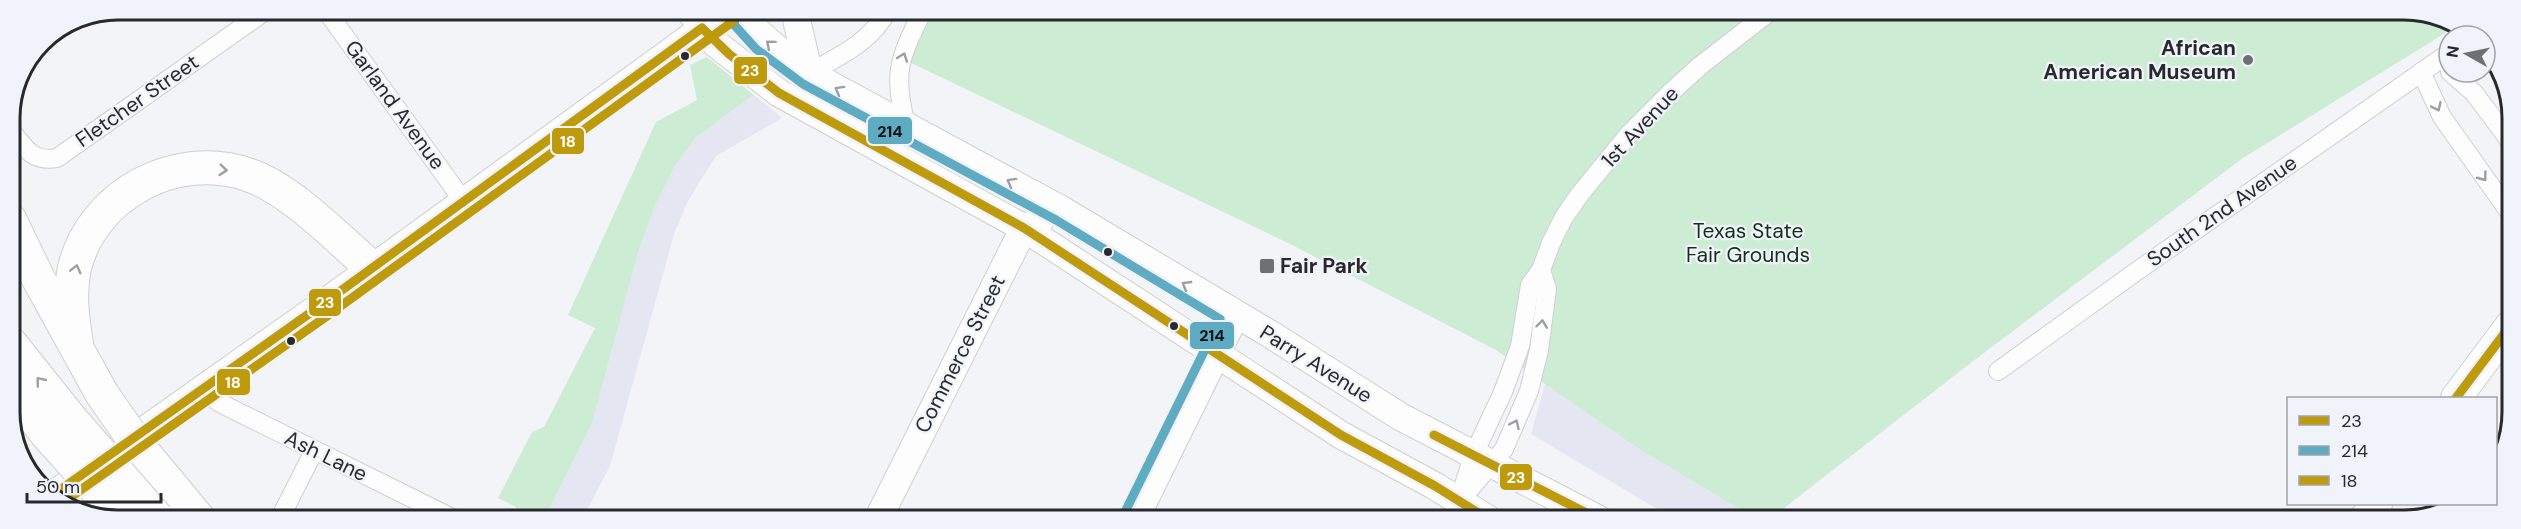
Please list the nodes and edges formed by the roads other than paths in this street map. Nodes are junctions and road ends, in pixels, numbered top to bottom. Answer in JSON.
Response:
{"nodes":[{"id":1,"x":252,"y":20,"type":"edge"},
{"id":2,"x":333,"y":20,"type":"edge"},
{"id":3,"x":695,"y":20,"type":"edge"},
{"id":4,"x":697,"y":20,"type":"edge"},
{"id":5,"x":746,"y":20,"type":"edge"},
{"id":6,"x":797,"y":20,"type":"edge"},
{"id":7,"x":882,"y":20,"type":"edge"},
{"id":8,"x":920,"y":20,"type":"edge"},
{"id":9,"x":1759,"y":20,"type":"edge"},
{"id":10,"x":2437,"y":67,"type":"edge"},
{"id":11,"x":2421,"y":72,"type":"junction"},
{"id":12,"x":809,"y":73,"type":"junction"},
{"id":13,"x":2465,"y":84,"type":"edge"},
{"id":14,"x":906,"y":125,"type":"junction"},
{"id":15,"x":2502,"y":130,"type":"edge"},
{"id":16,"x":20,"y":140,"type":"edge"},
{"id":17,"x":464,"y":202,"type":"junction"},
{"id":18,"x":2502,"y":202,"type":"edge"},
{"id":19,"x":1062,"y":210,"type":"junction"},
{"id":20,"x":1024,"y":228,"type":"junction"},
{"id":21,"x":20,"y":241,"type":"edge"},
{"id":22,"x":372,"y":268,"type":"junction"},
{"id":23,"x":1236,"y":314,"type":"junction"},
{"id":24,"x":2502,"y":337,"type":"edge"},
{"id":25,"x":77,"y":347,"type":"junction"},
{"id":26,"x":1216,"y":355,"type":"junction"},
{"id":27,"x":20,"y":364,"type":"edge"},
{"id":28,"x":1998,"y":371,"type":"dead end"},
{"id":29,"x":206,"y":387,"type":"junction"},
{"id":30,"x":20,"y":397,"type":"edge"},
{"id":31,"x":2457,"y":397,"type":"edge"},
{"id":32,"x":20,"y":416,"type":"edge"},
{"id":33,"x":50,"y":430,"type":"junction"},
{"id":34,"x":314,"y":451,"type":"junction"},
{"id":35,"x":1482,"y":460,"type":"junction"},
{"id":36,"x":60,"y":490,"type":"edge"},
{"id":37,"x":98,"y":508,"type":"edge"},
{"id":38,"x":115,"y":510,"type":"edge"},
{"id":39,"x":147,"y":510,"type":"edge"},
{"id":40,"x":191,"y":510,"type":"edge"},
{"id":41,"x":284,"y":510,"type":"edge"},
{"id":42,"x":436,"y":510,"type":"edge"},
{"id":43,"x":883,"y":510,"type":"edge"},
{"id":44,"x":1139,"y":510,"type":"edge"},
{"id":45,"x":1455,"y":510,"type":"edge"},
{"id":46,"x":1580,"y":510,"type":"edge"}],
"edges":[{"from":1,"to":16,"type":"street","name":"Fletcher Street"},
{"from":2,"to":17,"type":"street","name":"Garland Avenue"},
{"from":3,"to":17,"type":"main road"},
{"from":4,"to":20,"type":"main road"},
{"from":12,"to":5,"type":"main road","name":"Parry Avenue","one_way":true},
{"from":6,"to":12,"type":"main road"},
{"from":7,"to":12,"type":"street"},
{"from":14,"to":8,"type":"street","one_way":true},
{"from":9,"to":35,"type":"street","name":"1st Avenue"},
{"from":10,"to":11,"type":"street","name":"South 2nd Avenue"},
{"from":11,"to":18,"type":"street","one_way":true},
{"from":11,"to":28,"type":"street","name":"South 2nd Avenue"},
{"from":14,"to":12,"type":"main road","name":"Parry Avenue","one_way":true},
{"from":13,"to":15,"type":"street"},
{"from":19,"to":14,"type":"main road","name":"Parry Avenue","one_way":true},
{"from":17,"to":22,"type":"main road"},
{"from":19,"to":20,"type":"main road"},
{"from":23,"to":19,"type":"main road","name":"Parry Avenue","one_way":true},
{"from":20,"to":26,"type":"main road"},
{"from":20,"to":43,"type":"main road","name":"Commerce Street"},
{"from":21,"to":25,"type":"highway"},
{"from":25,"to":22,"type":"highway","one_way":true},
{"from":22,"to":29,"type":"main road"},
{"from":23,"to":26,"type":"main road"},
{"from":23,"to":35,"type":"main road","name":"Parry Avenue"},
{"from":24,"to":31,"type":"main road"},
{"from":25,"to":40,"type":"highway","bridge":true},
{"from":26,"to":44,"type":"main road"},
{"from":26,"to":45,"type":"main road"},
{"from":33,"to":27,"type":"highway","one_way":true},
{"from":29,"to":34,"type":"street","name":"Ash Lane"},
{"from":29,"to":36,"type":"main road"},
{"from":30,"to":33,"type":"highway"},
{"from":32,"to":33,"type":"highway"},
{"from":33,"to":37,"type":"highway"},
{"from":33,"to":38,"type":"highway","bridge":true},
{"from":33,"to":39,"type":"highway","bridge":true},
{"from":34,"to":41,"type":"street"},
{"from":34,"to":42,"type":"street","name":"Ash Lane"},
{"from":35,"to":45,"type":"street","name":"1st Avenue"},
{"from":35,"to":46,"type":"main road","name":"Parry Avenue"}]}
